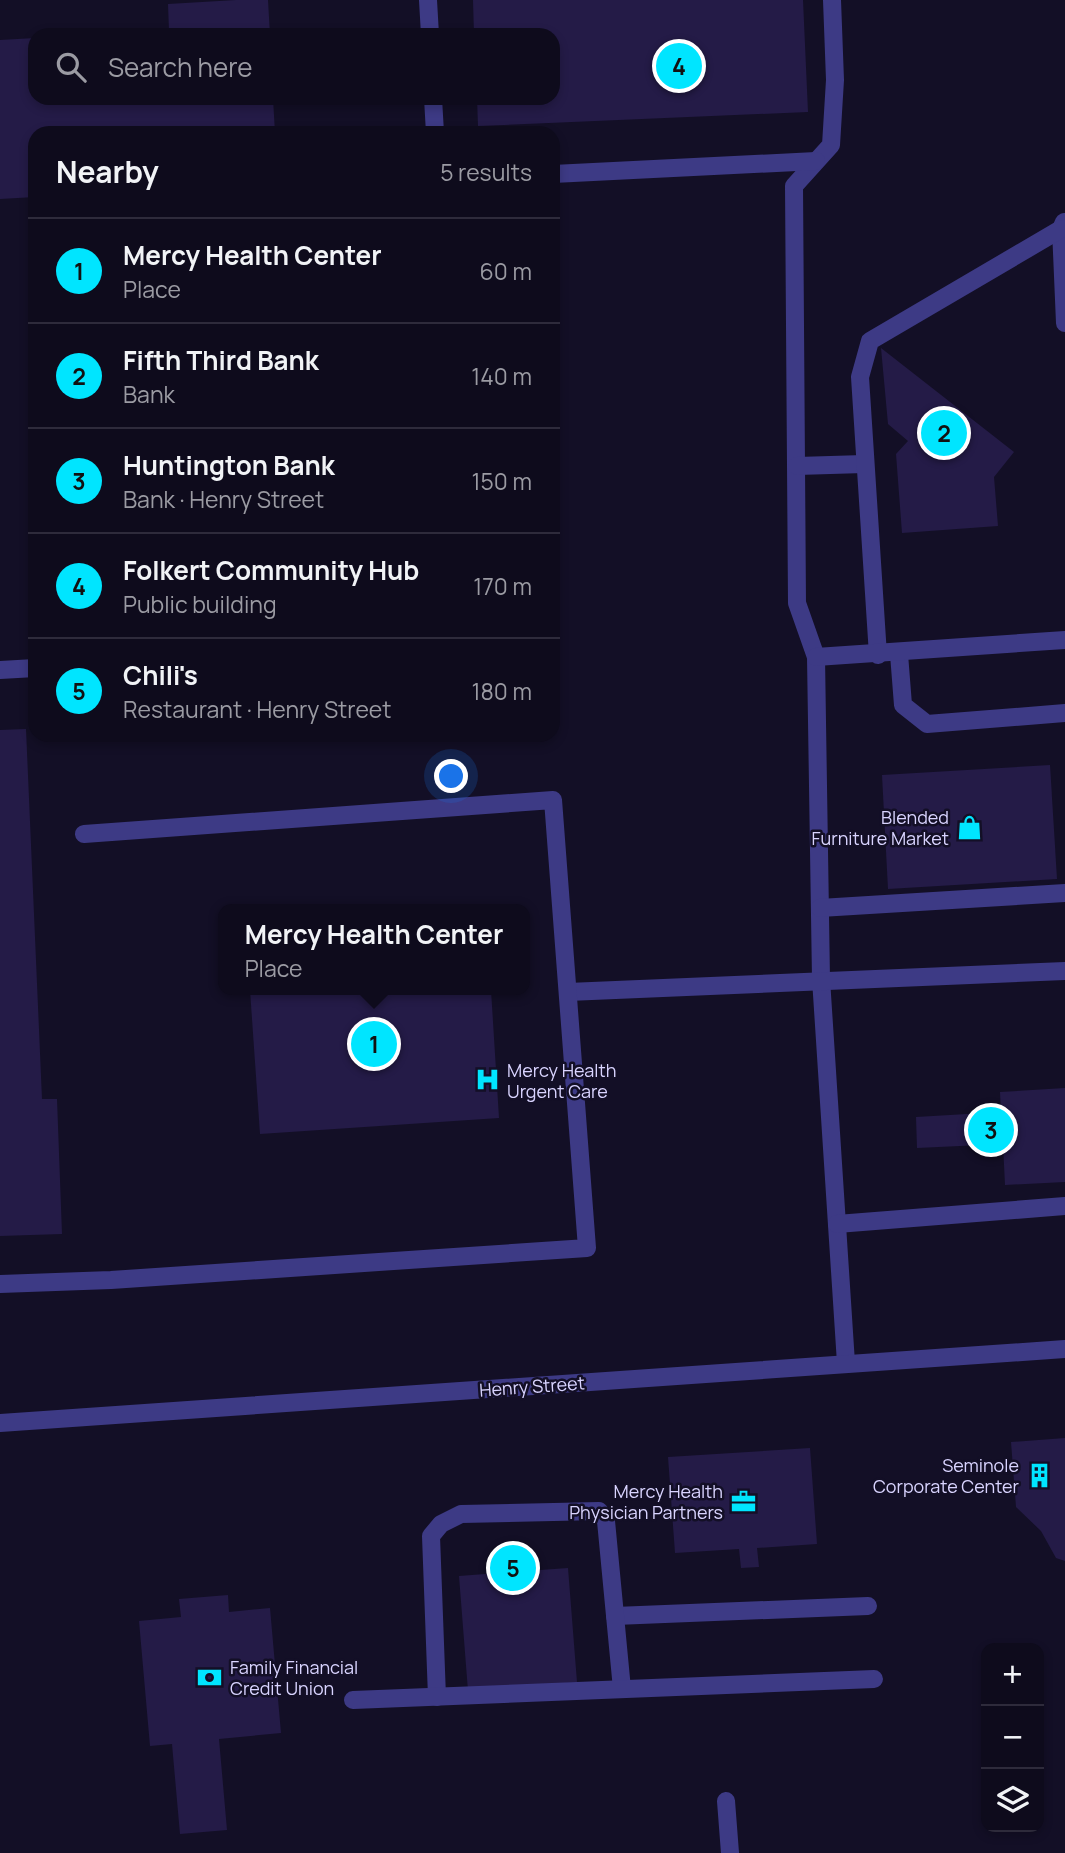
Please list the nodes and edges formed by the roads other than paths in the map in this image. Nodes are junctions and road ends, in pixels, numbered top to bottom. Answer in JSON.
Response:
{"nodes":[{"id":1,"x":428,"y":0,"type":"edge"},
{"id":2,"x":832,"y":0,"type":"edge"},
{"id":3,"x":430,"y":28,"type":"edge"},
{"id":4,"x":433,"y":105,"type":"edge"},
{"id":5,"x":435,"y":126,"type":"edge"},
{"id":6,"x":817,"y":161,"type":"junction"},
{"id":7,"x":560,"y":174,"type":"edge"},
{"id":8,"x":1063,"y":224,"type":"edge"},
{"id":9,"x":1065,"y":323,"type":"edge"},
{"id":10,"x":864,"y":464,"type":"junction"},
{"id":11,"x":797,"y":466,"type":"junction"},
{"id":12,"x":1065,"y":640,"type":"edge"},
{"id":13,"x":900,"y":653,"type":"junction"},
{"id":14,"x":878,"y":655,"type":"junction"},
{"id":15,"x":816,"y":657,"type":"junction"},
{"id":16,"x":28,"y":668,"type":"edge"},
{"id":17,"x":0,"y":670,"type":"edge"},
{"id":18,"x":1065,"y":713,"type":"edge"},
{"id":19,"x":84,"y":834,"type":"dead end"},
{"id":20,"x":1065,"y":893,"type":"edge"},
{"id":21,"x":820,"y":908,"type":"junction"},
{"id":22,"x":1065,"y":971,"type":"edge"},
{"id":23,"x":821,"y":979,"type":"junction"},
{"id":24,"x":568,"y":992,"type":"junction"},
{"id":25,"x":1065,"y":1206,"type":"edge"},
{"id":26,"x":837,"y":1224,"type":"junction"},
{"id":27,"x":0,"y":1284,"type":"edge"},
{"id":28,"x":1065,"y":1349,"type":"edge"},
{"id":29,"x":846,"y":1363,"type":"junction"},
{"id":30,"x":0,"y":1423,"type":"edge"},
{"id":31,"x":868,"y":1605,"type":"dead end"},
{"id":32,"x":615,"y":1616,"type":"junction"},
{"id":33,"x":874,"y":1679,"type":"dead end"},
{"id":34,"x":622,"y":1689,"type":"junction"},
{"id":35,"x":437,"y":1697,"type":"junction"},
{"id":36,"x":353,"y":1700,"type":"dead end"},
{"id":37,"x":726,"y":1801,"type":"dead end"},
{"id":38,"x":730,"y":1853,"type":"edge"}],
"edges":[{"from":1,"to":3,"type":"street"},
{"from":2,"to":6,"type":"street"},
{"from":4,"to":5,"type":"street"},
{"from":6,"to":7,"type":"street"},
{"from":6,"to":11,"type":"street"},
{"from":8,"to":9,"type":"street"},
{"from":8,"to":10,"type":"street"},
{"from":10,"to":11,"type":"street"},
{"from":10,"to":14,"type":"street"},
{"from":11,"to":15,"type":"street"},
{"from":12,"to":13,"type":"street"},
{"from":13,"to":14,"type":"street"},
{"from":13,"to":18,"type":"street"},
{"from":14,"to":15,"type":"street"},
{"from":15,"to":21,"type":"street"},
{"from":16,"to":17,"type":"street"},
{"from":19,"to":24,"type":"street"},
{"from":20,"to":21,"type":"street"},
{"from":21,"to":23,"type":"street"},
{"from":22,"to":23,"type":"street"},
{"from":23,"to":24,"type":"street"},
{"from":23,"to":26,"type":"street"},
{"from":24,"to":27,"type":"street"},
{"from":25,"to":26,"type":"street"},
{"from":26,"to":29,"type":"street"},
{"from":28,"to":29,"type":"street","name":"Henry Street"},
{"from":29,"to":30,"type":"street","name":"Henry Street"},
{"from":31,"to":32,"type":"street"},
{"from":32,"to":34,"type":"street"},
{"from":32,"to":35,"type":"street"},
{"from":33,"to":34,"type":"street"},
{"from":34,"to":35,"type":"street"},
{"from":35,"to":36,"type":"street"},
{"from":37,"to":38,"type":"street"}]}
